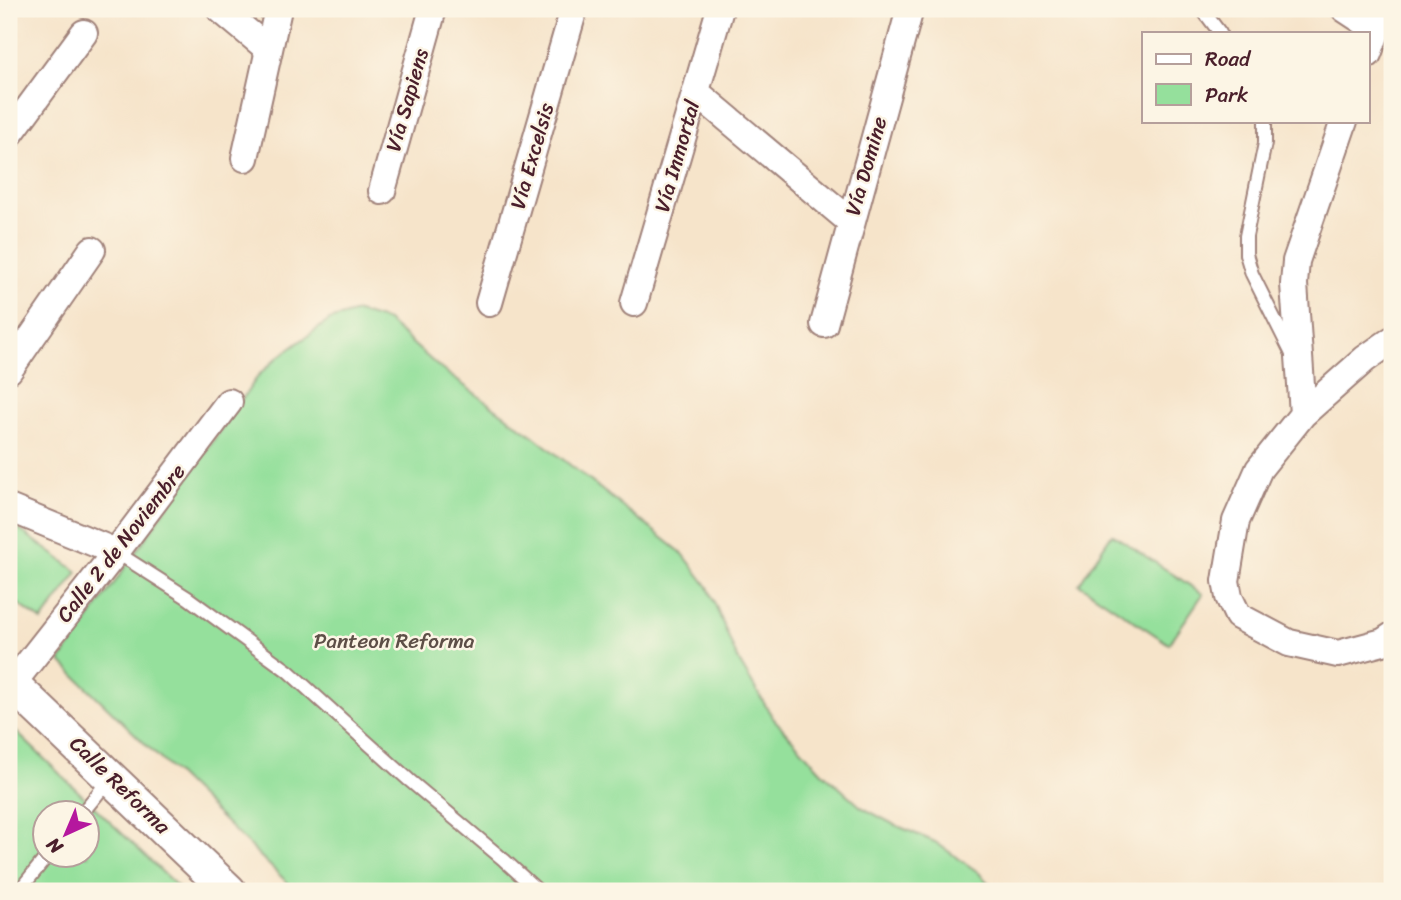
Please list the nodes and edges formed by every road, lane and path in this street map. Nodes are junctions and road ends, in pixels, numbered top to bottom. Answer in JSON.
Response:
{"nodes":[{"id":1,"x":220,"y":9,"type":"edge"},
{"id":2,"x":278,"y":9,"type":"edge"},
{"id":3,"x":433,"y":9,"type":"edge"},
{"id":4,"x":574,"y":9,"type":"edge"},
{"id":5,"x":720,"y":9,"type":"edge"},
{"id":6,"x":910,"y":9,"type":"edge"},
{"id":7,"x":1202,"y":9,"type":"edge"},
{"id":8,"x":1345,"y":9,"type":"edge"},
{"id":9,"x":1377,"y":31,"type":"edge"},
{"id":10,"x":1219,"y":32,"type":"edge"},
{"id":11,"x":84,"y":33,"type":"dead end"},
{"id":12,"x":268,"y":49,"type":"junction"},
{"id":13,"x":696,"y":92,"type":"junction"},
{"id":14,"x":1265,"y":122,"type":"edge"},
{"id":15,"x":1344,"y":122,"type":"edge"},
{"id":16,"x":9,"y":135,"type":"edge"},
{"id":17,"x":245,"y":158,"type":"dead end"},
{"id":18,"x":382,"y":191,"type":"dead end"},
{"id":19,"x":851,"y":222,"type":"junction"},
{"id":20,"x":92,"y":250,"type":"dead end"},
{"id":21,"x":489,"y":303,"type":"dead end"},
{"id":22,"x":634,"y":303,"type":"dead end"},
{"id":23,"x":824,"y":324,"type":"dead end"},
{"id":24,"x":1392,"y":340,"type":"edge"},
{"id":25,"x":1298,"y":367,"type":"junction"},
{"id":26,"x":9,"y":369,"type":"edge"},
{"id":27,"x":229,"y":401,"type":"dead end"},
{"id":28,"x":1303,"y":414,"type":"junction"},
{"id":29,"x":9,"y":508,"type":"edge"},
{"id":30,"x":116,"y":552,"type":"junction"},
{"id":31,"x":1392,"y":636,"type":"edge"},
{"id":32,"x":11,"y":682,"type":"edge"},
{"id":33,"x":111,"y":777,"type":"junction"},
{"id":34,"x":93,"y":799,"type":"edge"},
{"id":35,"x":37,"y":869,"type":"edge"},
{"id":36,"x":19,"y":891,"type":"edge"},
{"id":37,"x":229,"y":891,"type":"edge"},
{"id":38,"x":538,"y":891,"type":"edge"}],
"edges":[{"from":1,"to":12,"type":"street"},
{"from":2,"to":12,"type":"street"},
{"from":3,"to":18,"type":"street","name":"Vía Sapiens"},
{"from":4,"to":21,"type":"street","name":"Vía Excelsis"},
{"from":5,"to":13,"type":"street","name":"Vía Inmortal"},
{"from":6,"to":19,"type":"street","name":"Vía Domine"},
{"from":7,"to":10,"type":"lane"},
{"from":8,"to":9,"type":"street"},
{"from":11,"to":16,"type":"street"},
{"from":12,"to":17,"type":"street"},
{"from":13,"to":19,"type":"street"},
{"from":13,"to":22,"type":"street","name":"Vía Inmortal"},
{"from":14,"to":25,"type":"lane"},
{"from":15,"to":25,"type":"street"},
{"from":19,"to":23,"type":"street","name":"Vía Domine"},
{"from":20,"to":26,"type":"street"},
{"from":24,"to":28,"type":"street"},
{"from":25,"to":28,"type":"street"},
{"from":27,"to":30,"type":"street","name":"Calle 2 de Noviembre"},
{"from":28,"to":31,"type":"street"},
{"from":29,"to":30,"type":"street"},
{"from":30,"to":32,"type":"street","name":"Calle 2 de Noviembre"},
{"from":30,"to":38,"type":"lane"},
{"from":32,"to":33,"type":"street","name":"Calle Reforma"},
{"from":33,"to":34,"type":"lane"},
{"from":33,"to":37,"type":"street","name":"Calle Reforma"},
{"from":35,"to":36,"type":"lane"}]}
